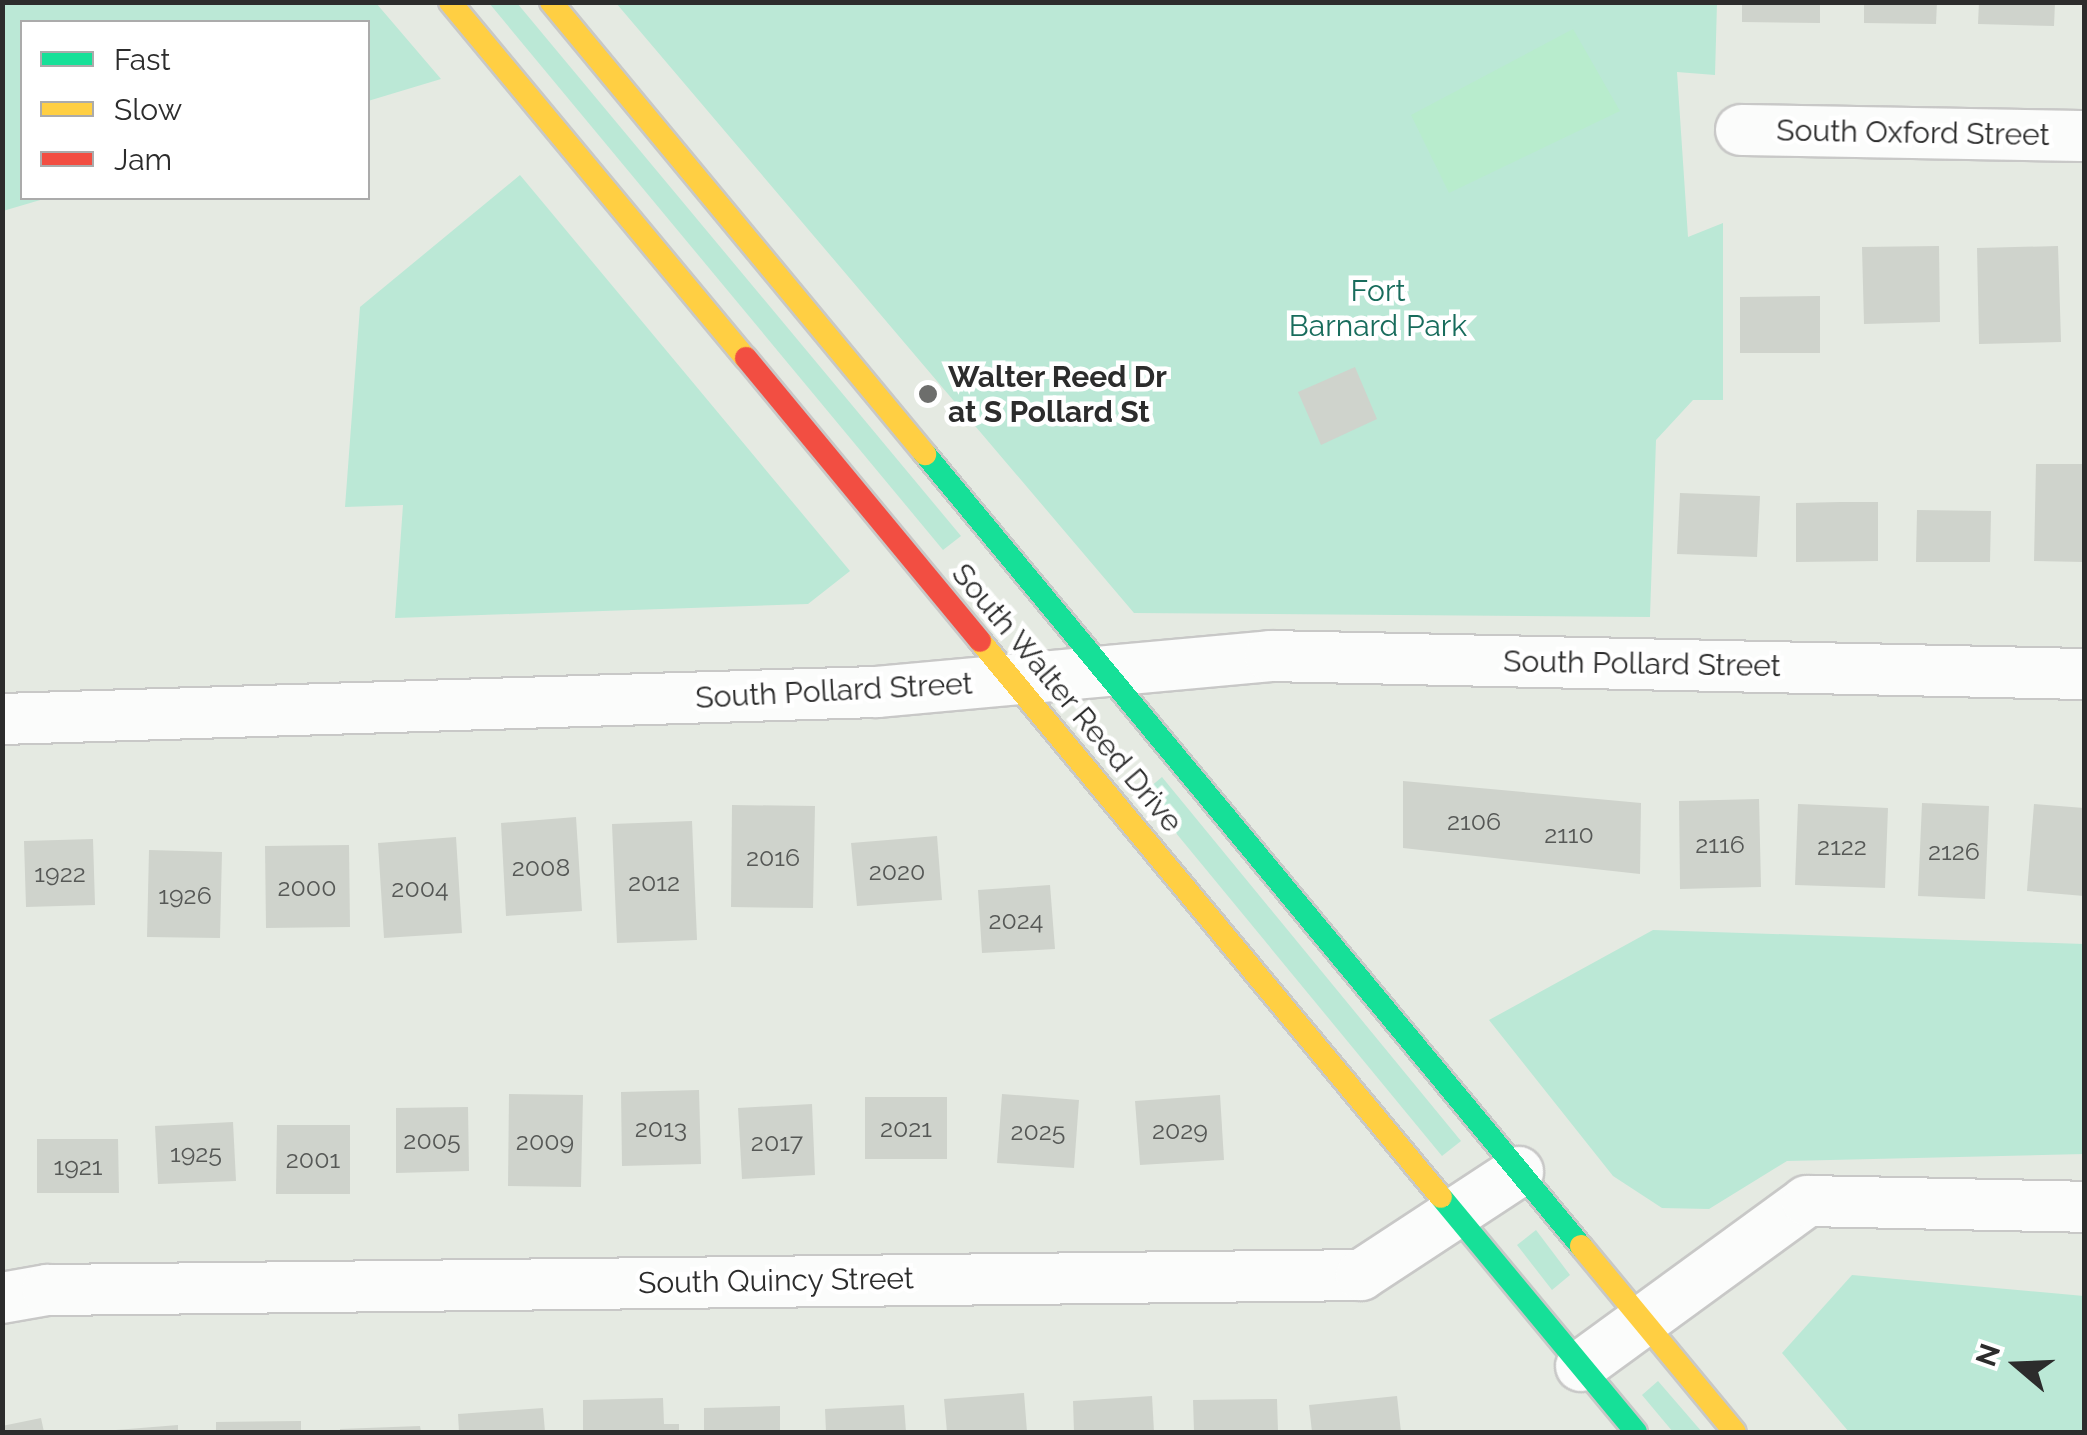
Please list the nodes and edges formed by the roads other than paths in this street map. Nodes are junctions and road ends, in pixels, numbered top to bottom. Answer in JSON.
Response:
{"nodes":[{"id":1,"x":450,"y":2,"type":"edge"},
{"id":2,"x":551,"y":2,"type":"edge"},
{"id":3,"x":1742,"y":130,"type":"dead end"},
{"id":4,"x":2084,"y":136,"type":"edge"},
{"id":5,"x":1106,"y":673,"type":"junction"},
{"id":6,"x":2084,"y":674,"type":"edge"},
{"id":7,"x":1014,"y":682,"type":"junction"},
{"id":8,"x":2,"y":719,"type":"edge"},
{"id":9,"x":1518,"y":1172,"type":"junction"},
{"id":10,"x":2084,"y":1207,"type":"edge"},
{"id":11,"x":1460,"y":1217,"type":"junction"},
{"id":12,"x":2,"y":1298,"type":"edge"},
{"id":13,"x":1641,"y":1320,"type":"junction"},
{"id":14,"x":1581,"y":1366,"type":"junction"},
{"id":15,"x":1636,"y":1432,"type":"edge"},
{"id":16,"x":1734,"y":1432,"type":"edge"}],
"edges":[{"from":1,"to":7,"type":"main road","name":"South Walter Reed Drive"},
{"from":2,"to":5,"type":"main road","name":"South Walter Reed Drive"},
{"from":3,"to":4,"type":"street","name":"South Oxford Street"},
{"from":5,"to":6,"type":"street","name":"South Pollard Street"},
{"from":5,"to":7,"type":"street","name":"South Pollard Street"},
{"from":5,"to":9,"type":"main road","name":"South Walter Reed Drive"},
{"from":7,"to":8,"type":"street","name":"South Pollard Street"},
{"from":7,"to":11,"type":"main road","name":"South Walter Reed Drive"},
{"from":9,"to":11,"type":"street","name":"South Quincy Street"},
{"from":9,"to":13,"type":"main road","name":"South Walter Reed Drive"},
{"from":10,"to":13,"type":"street"},
{"from":11,"to":12,"type":"street","name":"South Quincy Street"},
{"from":11,"to":14,"type":"main road","name":"South Walter Reed Drive"},
{"from":13,"to":14,"type":"street"},
{"from":13,"to":16,"type":"main road","name":"South Walter Reed Drive"},
{"from":14,"to":15,"type":"main road","name":"South Walter Reed Drive"}]}
